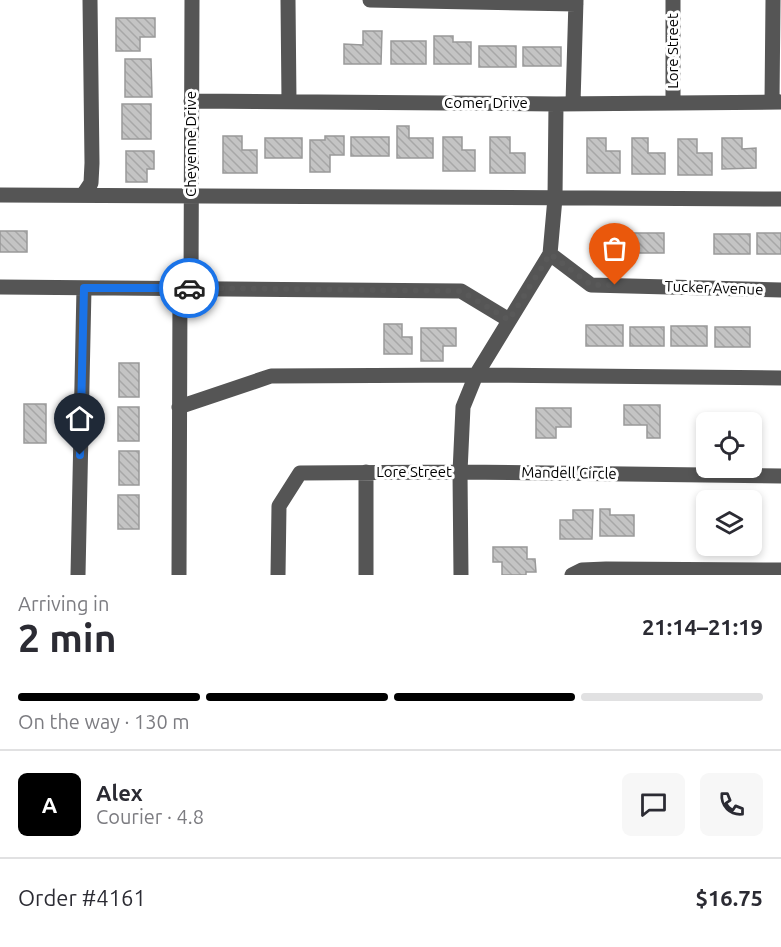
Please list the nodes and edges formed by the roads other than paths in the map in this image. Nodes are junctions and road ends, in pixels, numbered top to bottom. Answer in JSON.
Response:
{"nodes":[{"id":1,"x":90,"y":0,"type":"edge"},
{"id":2,"x":192,"y":0,"type":"edge"},
{"id":3,"x":288,"y":0,"type":"edge"},
{"id":4,"x":370,"y":0,"type":"edge"},
{"id":5,"x":673,"y":0,"type":"edge"},
{"id":6,"x":772,"y":0,"type":"edge"},
{"id":7,"x":576,"y":2,"type":"edge"},
{"id":8,"x":191,"y":101,"type":"junction"},
{"id":9,"x":289,"y":101,"type":"junction"},
{"id":10,"x":673,"y":102,"type":"junction"},
{"id":11,"x":777,"y":102,"type":"edge"},
{"id":12,"x":573,"y":103,"type":"junction"},
{"id":13,"x":556,"y":104,"type":"junction"},
{"id":14,"x":0,"y":195,"type":"edge"},
{"id":15,"x":83,"y":195,"type":"junction"},
{"id":16,"x":192,"y":196,"type":"junction"},
{"id":17,"x":555,"y":198,"type":"junction"},
{"id":18,"x":781,"y":199,"type":"edge"},
{"id":19,"x":550,"y":254,"type":"junction"},
{"id":20,"x":0,"y":287,"type":"edge"},
{"id":21,"x":84,"y":288,"type":"junction"},
{"id":22,"x":185,"y":288,"type":"junction"},
{"id":23,"x":781,"y":290,"type":"edge"},
{"id":24,"x":509,"y":320,"type":"junction"},
{"id":25,"x":476,"y":375,"type":"junction"},
{"id":26,"x":781,"y":378,"type":"edge"},
{"id":27,"x":179,"y":407,"type":"junction"},
{"id":28,"x":366,"y":472,"type":"junction"},
{"id":29,"x":460,"y":472,"type":"junction"},
{"id":30,"x":781,"y":476,"type":"edge"},
{"id":31,"x":781,"y":570,"type":"edge"},
{"id":32,"x":78,"y":575,"type":"edge"},
{"id":33,"x":179,"y":575,"type":"edge"},
{"id":34,"x":279,"y":575,"type":"edge"},
{"id":35,"x":366,"y":575,"type":"edge"},
{"id":36,"x":461,"y":575,"type":"edge"},
{"id":37,"x":572,"y":575,"type":"edge"}],
"edges":[{"from":1,"to":15,"type":"street"},
{"from":2,"to":8,"type":"street","name":"Cheyenne Drive"},
{"from":3,"to":9,"type":"street"},
{"from":4,"to":7,"type":"street"},
{"from":5,"to":10,"type":"street","name":"Lore Street"},
{"from":6,"to":11,"type":"street"},
{"from":7,"to":12,"type":"street"},
{"from":8,"to":9,"type":"street","name":"Comer Drive"},
{"from":8,"to":16,"type":"street","name":"Cheyenne Drive"},
{"from":9,"to":13,"type":"street","name":"Comer Drive"},
{"from":10,"to":11,"type":"street","name":"Comer Drive"},
{"from":10,"to":12,"type":"street","name":"Comer Drive"},
{"from":12,"to":13,"type":"street","name":"Comer Drive"},
{"from":13,"to":17,"type":"street","name":"Lore Street"},
{"from":14,"to":15,"type":"street"},
{"from":15,"to":16,"type":"street"},
{"from":16,"to":17,"type":"street"},
{"from":16,"to":22,"type":"street","name":"Cheyenne Drive"},
{"from":17,"to":18,"type":"street"},
{"from":17,"to":19,"type":"street","name":"Lore Street"},
{"from":19,"to":23,"type":"street","name":"Tucker Avenue"},
{"from":19,"to":24,"type":"street","name":"Lore Street"},
{"from":20,"to":21,"type":"street"},
{"from":21,"to":22,"type":"street"},
{"from":21,"to":32,"type":"street"},
{"from":22,"to":24,"type":"street"},
{"from":22,"to":27,"type":"street","name":"Cheyenne Drive"},
{"from":24,"to":25,"type":"street","name":"Lore Street"},
{"from":25,"to":26,"type":"street"},
{"from":25,"to":27,"type":"street"},
{"from":25,"to":29,"type":"street","name":"Lore Street"},
{"from":27,"to":33,"type":"street","name":"Cheyenne Drive"},
{"from":28,"to":29,"type":"street","name":"Lore Street"},
{"from":28,"to":34,"type":"street","name":"Lore Street"},
{"from":28,"to":35,"type":"street"},
{"from":29,"to":30,"type":"street","name":"Mandell Circle"},
{"from":29,"to":36,"type":"street"},
{"from":31,"to":37,"type":"street"}]}
